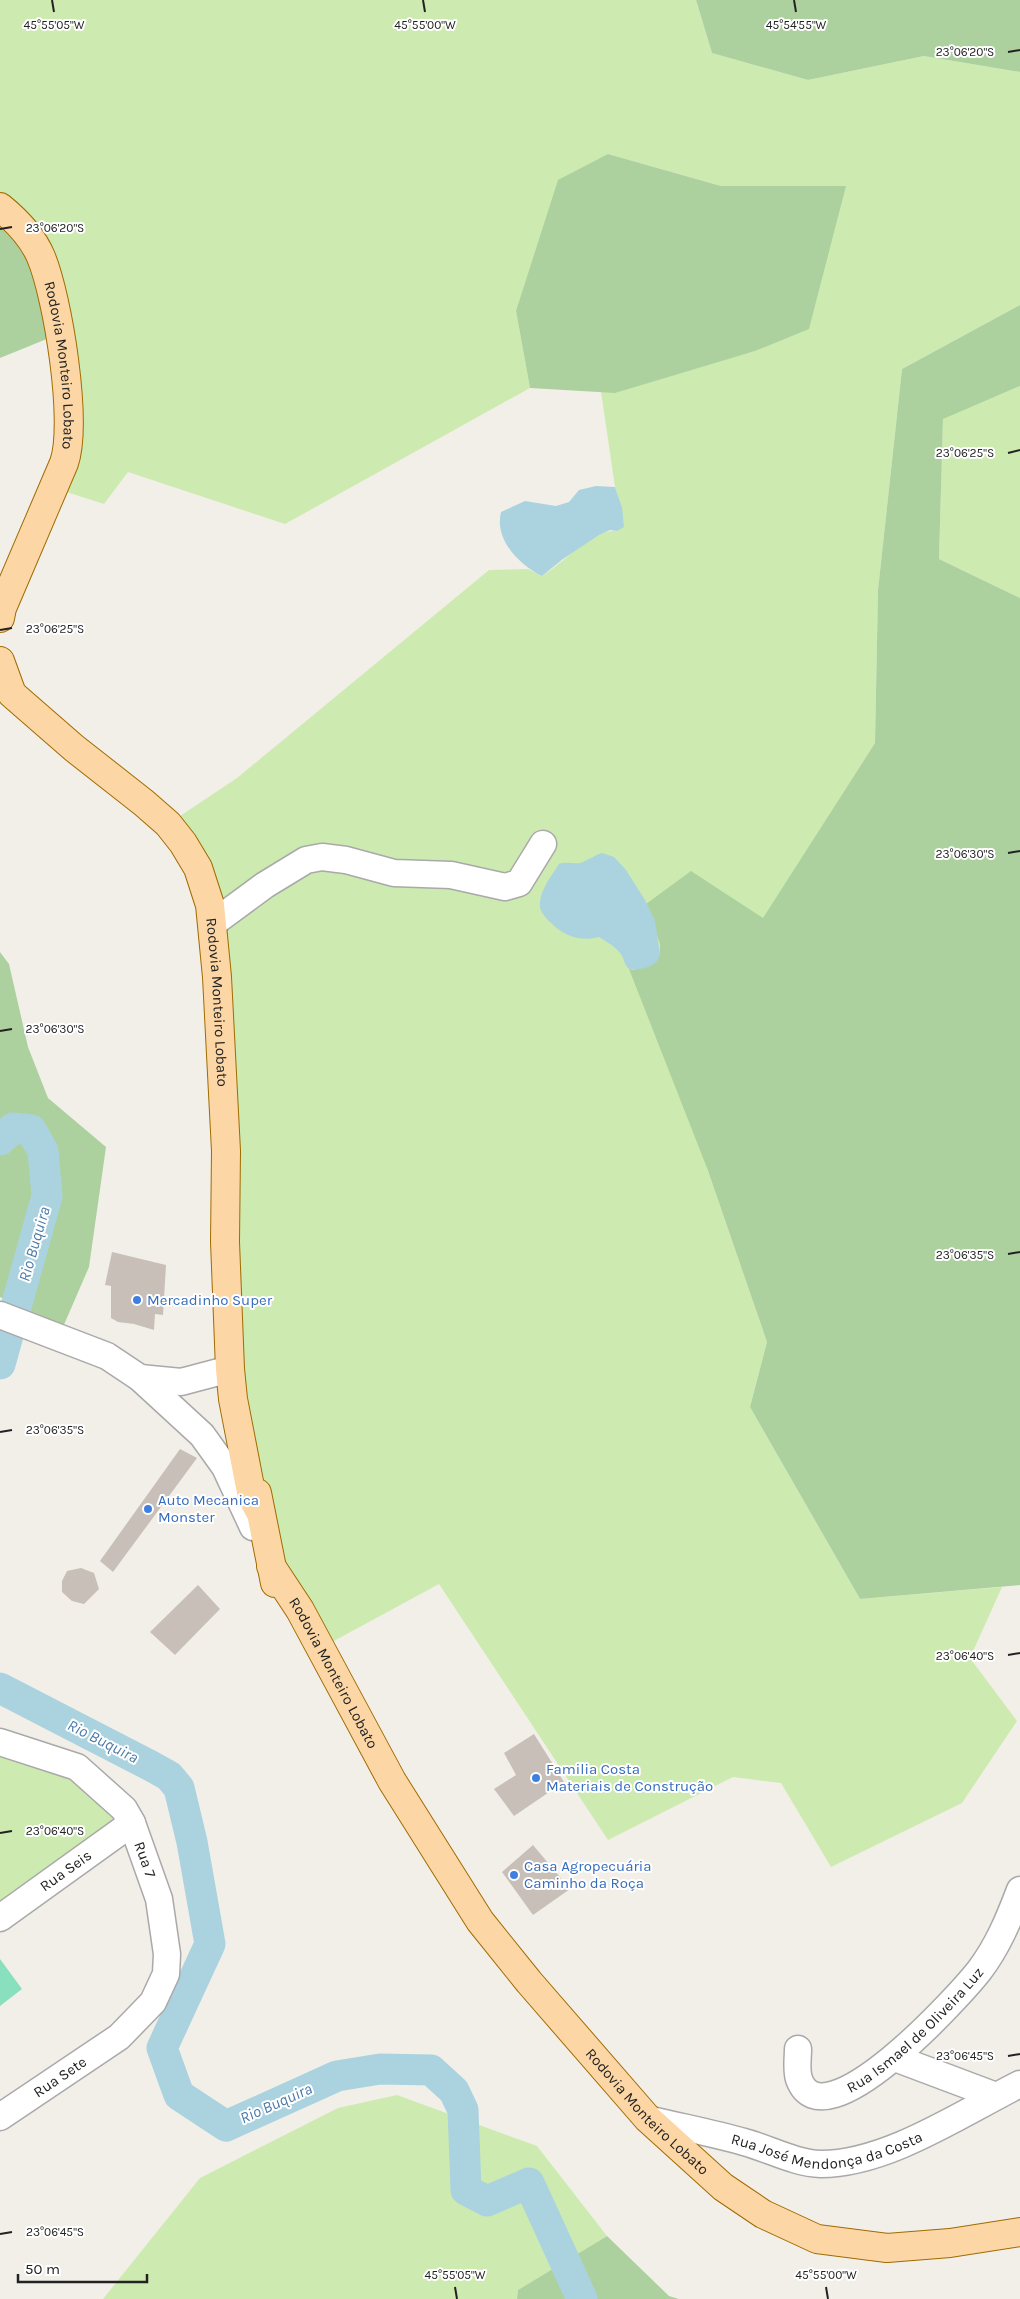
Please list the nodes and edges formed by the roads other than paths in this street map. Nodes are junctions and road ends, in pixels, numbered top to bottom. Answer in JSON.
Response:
{"nodes":[{"id":1,"x":0,"y":207,"type":"edge"},
{"id":2,"x":0,"y":618,"type":"edge"},
{"id":3,"x":0,"y":661,"type":"edge"},
{"id":4,"x":543,"y":844,"type":"dead end"},
{"id":5,"x":212,"y":924,"type":"junction"},
{"id":6,"x":0,"y":1315,"type":"edge"},
{"id":7,"x":230,"y":1369,"type":"junction"},
{"id":8,"x":140,"y":1378,"type":"junction"},
{"id":9,"x":271,"y":1566,"type":"junction"},
{"id":10,"x":0,"y":1742,"type":"edge"},
{"id":11,"x":132,"y":1823,"type":"junction"},
{"id":12,"x":1020,"y":1890,"type":"edge"},
{"id":13,"x":0,"y":1918,"type":"edge"},
{"id":14,"x":119,"y":2037,"type":"joint"},
{"id":15,"x":798,"y":2049,"type":"dead end"},
{"id":16,"x":895,"y":2058,"type":"junction"},
{"id":17,"x":1020,"y":2084,"type":"edge"},
{"id":18,"x":996,"y":2096,"type":"junction"},
{"id":19,"x":0,"y":2117,"type":"edge"},
{"id":20,"x":648,"y":2119,"type":"junction"},
{"id":21,"x":1020,"y":2232,"type":"edge"}],
"edges":[{"from":1,"to":2,"type":"main road","name":"Rodovia Monteiro Lobato"},
{"from":3,"to":5,"type":"main road","name":"Rodovia Monteiro Lobato"},
{"from":4,"to":5,"type":"street"},
{"from":5,"to":7,"type":"main road","name":"Rodovia Monteiro Lobato"},
{"from":6,"to":8,"type":"street"},
{"from":7,"to":8,"type":"street"},
{"from":7,"to":9,"type":"main road","name":"Rodovia Monteiro Lobato"},
{"from":8,"to":9,"type":"street"},
{"from":9,"to":20,"type":"main road","name":"Rodovia Monteiro Lobato"},
{"from":10,"to":11,"type":"street","name":"Rua 7"},
{"from":11,"to":13,"type":"street","name":"Rua Seis"},
{"from":11,"to":14,"type":"street","name":"Rua 7"},
{"from":12,"to":16,"type":"street","name":"Rua Ismael de Oliveira Luz"},
{"from":14,"to":19,"type":"street","name":"Rua Sete"},
{"from":15,"to":16,"type":"street","name":"Rua Ismael de Oliveira Luz"},
{"from":16,"to":18,"type":"street"},
{"from":17,"to":18,"type":"street","name":"Rua José Mendonça da Costa"},
{"from":18,"to":20,"type":"street","name":"Rua José Mendonça da Costa"},
{"from":20,"to":21,"type":"main road","name":"Rodovia Monteiro Lobato"}]}
